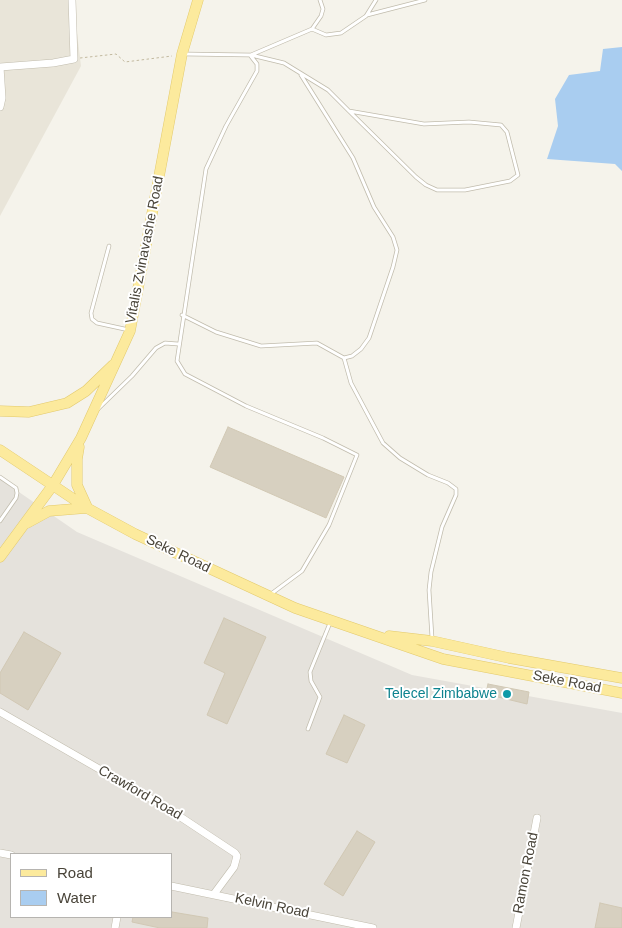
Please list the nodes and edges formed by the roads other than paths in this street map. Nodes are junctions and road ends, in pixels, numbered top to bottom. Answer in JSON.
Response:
{"nodes":[{"id":1,"x":72,"y":0,"type":"edge"},
{"id":2,"x":198,"y":0,"type":"edge"},
{"id":3,"x":320,"y":0,"type":"edge"},
{"id":4,"x":376,"y":0,"type":"edge"},
{"id":5,"x":425,"y":0,"type":"edge"},
{"id":6,"x":366,"y":16,"type":"junction"},
{"id":7,"x":312,"y":29,"type":"junction"},
{"id":8,"x":182,"y":54,"type":"junction"},
{"id":9,"x":250,"y":55,"type":"junction"},
{"id":10,"x":0,"y":67,"type":"edge"},
{"id":11,"x":300,"y":74,"type":"junction"},
{"id":12,"x":0,"y":107,"type":"edge"},
{"id":13,"x":350,"y":111,"type":"junction"},
{"id":14,"x":109,"y":246,"type":"dead end"},
{"id":15,"x":182,"y":315,"type":"junction"},
{"id":16,"x":130,"y":331,"type":"junction"},
{"id":17,"x":178,"y":344,"type":"junction"},
{"id":18,"x":344,"y":358,"type":"junction"},
{"id":19,"x":118,"y":361,"type":"junction"},
{"id":20,"x":0,"y":412,"type":"edge"},
{"id":21,"x":95,"y":412,"type":"junction"},
{"id":22,"x":81,"y":438,"type":"junction"},
{"id":23,"x":0,"y":450,"type":"edge"},
{"id":24,"x":0,"y":476,"type":"edge"},
{"id":25,"x":53,"y":485,"type":"junction"},
{"id":26,"x":87,"y":508,"type":"junction"},
{"id":27,"x":0,"y":521,"type":"edge"},
{"id":28,"x":24,"y":525,"type":"junction"},
{"id":29,"x":0,"y":557,"type":"edge"},
{"id":30,"x":268,"y":596,"type":"junction"},
{"id":31,"x":331,"y":620,"type":"junction"},
{"id":32,"x":368,"y":633,"type":"junction"},
{"id":33,"x":432,"y":642,"type":"junction"},
{"id":34,"x":622,"y":678,"type":"edge"},
{"id":35,"x":622,"y":693,"type":"edge"},
{"id":36,"x":0,"y":712,"type":"edge"},
{"id":37,"x":308,"y":729,"type":"dead end"},
{"id":38,"x":537,"y":818,"type":"dead end"},
{"id":39,"x":172,"y":886,"type":"edge"},
{"id":40,"x":214,"y":894,"type":"junction"},
{"id":41,"x":372,"y":928,"type":"edge"},
{"id":42,"x":516,"y":928,"type":"edge"}],
"edges":[{"from":1,"to":10,"type":"street"},
{"from":2,"to":8,"type":"main road","name":"Vitalis Zvinavashe Road"},
{"from":3,"to":7,"type":"lane"},
{"from":4,"to":6,"type":"lane"},
{"from":5,"to":6,"type":"lane"},
{"from":6,"to":7,"type":"lane"},
{"from":7,"to":9,"type":"lane"},
{"from":8,"to":9,"type":"lane"},
{"from":8,"to":16,"type":"main road","name":"Vitalis Zvinavashe Road"},
{"from":9,"to":11,"type":"lane"},
{"from":9,"to":15,"type":"lane"},
{"from":10,"to":12,"type":"street"},
{"from":11,"to":13,"type":"lane"},
{"from":11,"to":18,"type":"lane"},
{"from":13,"to":13,"type":"lane"},
{"from":14,"to":16,"type":"lane"},
{"from":15,"to":17,"type":"lane"},
{"from":15,"to":18,"type":"lane"},
{"from":16,"to":19,"type":"main road","name":"Vitalis Zvinavashe Road"},
{"from":17,"to":21,"type":"lane"},
{"from":17,"to":30,"type":"lane"},
{"from":18,"to":33,"type":"lane"},
{"from":19,"to":20,"type":"main road"},
{"from":19,"to":21,"type":"main road","name":"Vitalis Zvinavashe Road"},
{"from":21,"to":22,"type":"main road","name":"Vitalis Zvinavashe Road"},
{"from":22,"to":25,"type":"main road","name":"Vitalis Zvinavashe Road"},
{"from":22,"to":26,"type":"main road"},
{"from":23,"to":25,"type":"main road","name":"Seke Road"},
{"from":24,"to":27,"type":"lane"},
{"from":25,"to":26,"type":"main road","name":"Seke Road"},
{"from":25,"to":28,"type":"main road","name":"Vitalis Zvinavashe Road"},
{"from":26,"to":28,"type":"main road"},
{"from":26,"to":30,"type":"main road","name":"Seke Road"},
{"from":28,"to":29,"type":"main road","name":"Vitalis Zvinavashe Road"},
{"from":30,"to":31,"type":"main road","name":"Seke Road"},
{"from":31,"to":32,"type":"main road","name":"Seke Road"},
{"from":31,"to":37,"type":"lane"},
{"from":32,"to":33,"type":"main road","name":"Seke Road"},
{"from":32,"to":35,"type":"main road","name":"Seke Road"},
{"from":33,"to":34,"type":"main road","name":"Seke Road"},
{"from":36,"to":40,"type":"street","name":"Crawford Road"},
{"from":38,"to":42,"type":"street","name":"Ramon Road"},
{"from":39,"to":40,"type":"street","name":"Kelvin Road"},
{"from":40,"to":41,"type":"street","name":"Kelvin Road"}]}
